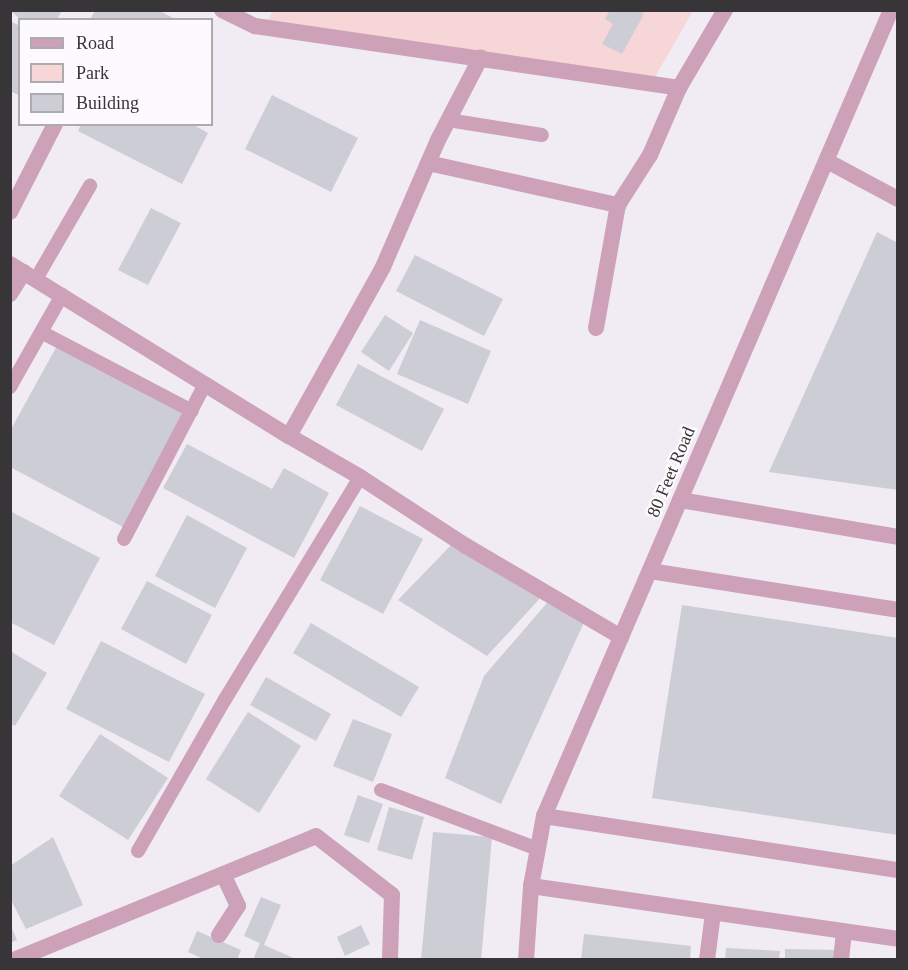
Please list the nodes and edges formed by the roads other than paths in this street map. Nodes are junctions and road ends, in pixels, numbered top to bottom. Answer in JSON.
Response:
{"nodes":[{"id":1,"x":222,"y":10,"type":"edge"},
{"id":2,"x":725,"y":10,"type":"edge"},
{"id":3,"x":891,"y":10,"type":"edge"},
{"id":4,"x":481,"y":57,"type":"junction"},
{"id":5,"x":680,"y":88,"type":"junction"},
{"id":6,"x":448,"y":120,"type":"junction"},
{"id":7,"x":54,"y":126,"type":"edge"},
{"id":8,"x":542,"y":135,"type":"dead end"},
{"id":9,"x":826,"y":161,"type":"junction"},
{"id":10,"x":428,"y":163,"type":"junction"},
{"id":11,"x":90,"y":186,"type":"dead end"},
{"id":12,"x":897,"y":199,"type":"edge"},
{"id":13,"x":618,"y":206,"type":"junction"},
{"id":14,"x":10,"y":212,"type":"edge"},
{"id":15,"x":23,"y":272,"type":"edge"},
{"id":16,"x":10,"y":294,"type":"edge"},
{"id":17,"x":62,"y":295,"type":"junction"},
{"id":18,"x":596,"y":328,"type":"dead end"},
{"id":19,"x":43,"y":333,"type":"junction"},
{"id":20,"x":205,"y":384,"type":"junction"},
{"id":21,"x":10,"y":387,"type":"edge"},
{"id":22,"x":192,"y":411,"type":"junction"},
{"id":23,"x":289,"y":436,"type":"junction"},
{"id":24,"x":360,"y":477,"type":"junction"},
{"id":25,"x":680,"y":500,"type":"junction"},
{"id":26,"x":897,"y":537,"type":"edge"},
{"id":27,"x":124,"y":539,"type":"dead end"},
{"id":28,"x":650,"y":571,"type":"junction"},
{"id":29,"x":897,"y":610,"type":"edge"},
{"id":30,"x":621,"y":637,"type":"junction"},
{"id":31,"x":381,"y":790,"type":"dead end"},
{"id":32,"x":544,"y":816,"type":"junction"},
{"id":33,"x":538,"y":849,"type":"junction"},
{"id":34,"x":138,"y":851,"type":"dead end"},
{"id":35,"x":897,"y":870,"type":"edge"},
{"id":36,"x":223,"y":874,"type":"junction"},
{"id":37,"x":531,"y":886,"type":"junction"},
{"id":38,"x":713,"y":913,"type":"junction"},
{"id":39,"x":844,"y":932,"type":"junction"},
{"id":40,"x":219,"y":935,"type":"dead end"},
{"id":41,"x":897,"y":939,"type":"edge"},
{"id":42,"x":14,"y":960,"type":"edge"},
{"id":43,"x":390,"y":960,"type":"edge"},
{"id":44,"x":526,"y":960,"type":"edge"},
{"id":45,"x":707,"y":960,"type":"edge"},
{"id":46,"x":841,"y":960,"type":"edge"}],
"edges":[{"from":1,"to":4,"type":"street"},
{"from":2,"to":5,"type":"street"},
{"from":3,"to":9,"type":"street","name":"80 Feet Road"},
{"from":4,"to":5,"type":"street"},
{"from":4,"to":6,"type":"street"},
{"from":5,"to":13,"type":"street"},
{"from":6,"to":8,"type":"lane"},
{"from":6,"to":10,"type":"street"},
{"from":7,"to":14,"type":"street"},
{"from":9,"to":12,"type":"street"},
{"from":9,"to":25,"type":"street","name":"80 Feet Road"},
{"from":10,"to":13,"type":"street"},
{"from":10,"to":23,"type":"street"},
{"from":11,"to":15,"type":"lane"},
{"from":13,"to":18,"type":"street"},
{"from":15,"to":16,"type":"street"},
{"from":15,"to":17,"type":"street"},
{"from":17,"to":19,"type":"lane"},
{"from":17,"to":20,"type":"street"},
{"from":19,"to":21,"type":"lane"},
{"from":19,"to":22,"type":"lane"},
{"from":20,"to":22,"type":"lane"},
{"from":20,"to":23,"type":"street"},
{"from":22,"to":27,"type":"lane"},
{"from":23,"to":24,"type":"street"},
{"from":24,"to":30,"type":"street"},
{"from":24,"to":34,"type":"lane"},
{"from":25,"to":26,"type":"street"},
{"from":25,"to":28,"type":"street","name":"80 Feet Road"},
{"from":28,"to":29,"type":"street"},
{"from":28,"to":30,"type":"street","name":"80 Feet Road"},
{"from":30,"to":32,"type":"street","name":"80 Feet Road"},
{"from":31,"to":33,"type":"lane"},
{"from":32,"to":33,"type":"street","name":"80 Feet Road"},
{"from":32,"to":35,"type":"street"},
{"from":33,"to":37,"type":"street","name":"80 Feet Road"},
{"from":36,"to":40,"type":"street"},
{"from":36,"to":42,"type":"street"},
{"from":36,"to":43,"type":"street"},
{"from":37,"to":38,"type":"street"},
{"from":37,"to":44,"type":"street","name":"80 Feet Road"},
{"from":38,"to":39,"type":"street"},
{"from":38,"to":45,"type":"street"},
{"from":39,"to":41,"type":"street"},
{"from":39,"to":46,"type":"street"}]}
